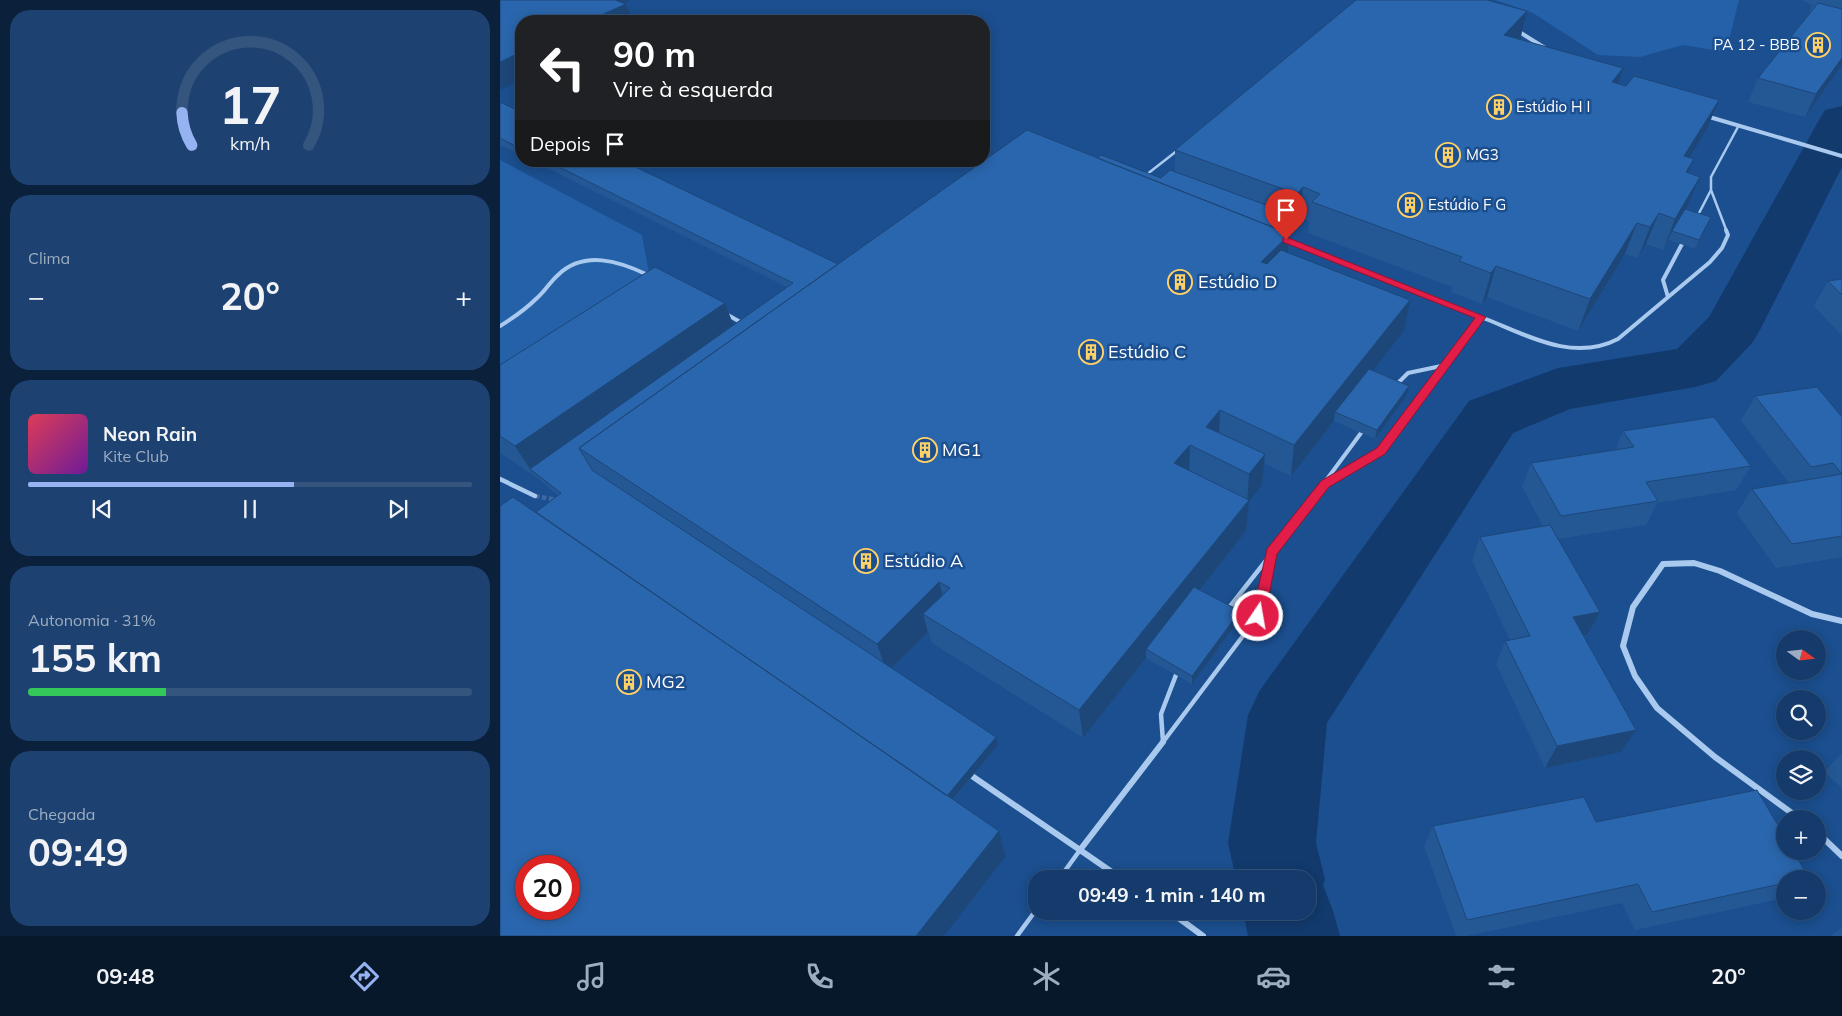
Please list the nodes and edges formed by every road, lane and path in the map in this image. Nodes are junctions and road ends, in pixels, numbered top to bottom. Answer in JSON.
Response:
{"nodes":[{"id":1,"x":1510,"y":27,"type":"edge"},
{"id":2,"x":1547,"y":49,"type":"edge"},
{"id":3,"x":1702,"y":115,"type":"edge"},
{"id":4,"x":1739,"y":126,"type":"junction"},
{"id":5,"x":1180,"y":148,"type":"edge"},
{"id":6,"x":1842,"y":156,"type":"edge"},
{"id":7,"x":1142,"y":179,"type":"edge"},
{"id":8,"x":1711,"y":190,"type":"junction"},
{"id":9,"x":1694,"y":222,"type":"edge"},
{"id":10,"x":1286,"y":240,"type":"edge"},
{"id":11,"x":1682,"y":244,"type":"edge"},
{"id":12,"x":652,"y":276,"type":"edge"},
{"id":13,"x":1668,"y":297,"type":"junction"},
{"id":14,"x":722,"y":313,"type":"dead end"},
{"id":15,"x":1481,"y":317,"type":"junction"},
{"id":16,"x":500,"y":326,"type":"edge"},
{"id":17,"x":749,"y":326,"type":"edge"},
{"id":18,"x":1446,"y":365,"type":"junction"},
{"id":19,"x":1393,"y":389,"type":"edge"},
{"id":20,"x":1361,"y":433,"type":"edge"},
{"id":21,"x":500,"y":479,"type":"edge"},
{"id":22,"x":1325,"y":484,"type":"junction"},
{"id":23,"x":535,"y":496,"type":"tunnel mouth"},
{"id":24,"x":1271,"y":553,"type":"junction"},
{"id":25,"x":1225,"y":612,"type":"edge"},
{"id":26,"x":1842,"y":621,"type":"edge"},
{"id":27,"x":1176,"y":675,"type":"edge"},
{"id":28,"x":1163,"y":742,"type":"junction"},
{"id":29,"x":972,"y":776,"type":"edge"},
{"id":30,"x":1788,"y":810,"type":"edge"},
{"id":31,"x":1826,"y":841,"type":"edge"},
{"id":32,"x":1080,"y":850,"type":"junction"},
{"id":33,"x":1842,"y":856,"type":"edge"},
{"id":34,"x":1066,"y":870,"type":"edge"},
{"id":35,"x":1109,"y":870,"type":"edge"},
{"id":36,"x":1029,"y":920,"type":"edge"},
{"id":37,"x":1181,"y":920,"type":"edge"},
{"id":38,"x":1017,"y":936,"type":"edge"},
{"id":39,"x":1203,"y":936,"type":"edge"}],
"edges":[{"from":1,"to":2,"type":"street"},
{"from":3,"to":4,"type":"street"},
{"from":4,"to":6,"type":"street"},
{"from":4,"to":8,"type":"lane"},
{"from":5,"to":7,"type":"lane"},
{"from":8,"to":9,"type":"lane"},
{"from":8,"to":13,"type":"lane"},
{"from":10,"to":15,"type":"lane"},
{"from":11,"to":13,"type":"lane"},
{"from":12,"to":16,"type":"lane"},
{"from":13,"to":15,"type":"lane"},
{"from":14,"to":17,"type":"lane"},
{"from":15,"to":18,"type":"lane"},
{"from":18,"to":19,"type":"lane"},
{"from":18,"to":22,"type":"lane"},
{"from":20,"to":22,"type":"lane"},
{"from":21,"to":23,"type":"street"},
{"from":22,"to":24,"type":"lane"},
{"from":24,"to":25,"type":"lane"},
{"from":24,"to":28,"type":"lane"},
{"from":26,"to":30,"type":"street"},
{"from":27,"to":28,"type":"lane"},
{"from":28,"to":32,"type":"street"},
{"from":29,"to":32,"type":"street"},
{"from":31,"to":33,"type":"street"},
{"from":32,"to":34,"type":"lane"},
{"from":32,"to":35,"type":"street"},
{"from":36,"to":38,"type":"lane"},
{"from":37,"to":39,"type":"street"}]}
